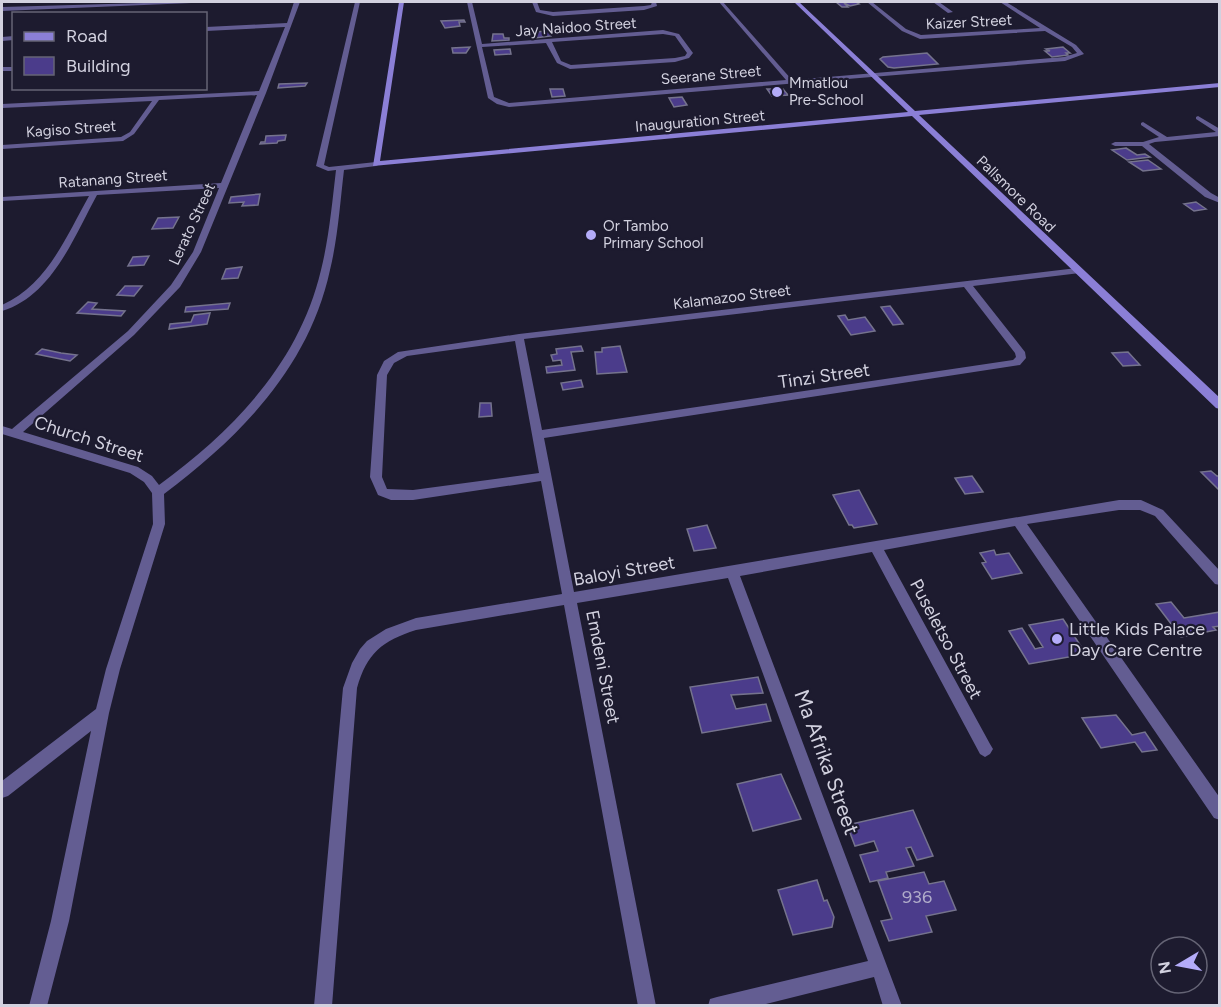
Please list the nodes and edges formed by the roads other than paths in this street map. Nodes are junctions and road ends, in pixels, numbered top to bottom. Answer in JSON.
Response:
{"nodes":[{"id":1,"x":297,"y":2,"type":"edge"},
{"id":2,"x":358,"y":2,"type":"edge"},
{"id":3,"x":401,"y":2,"type":"edge"},
{"id":4,"x":469,"y":2,"type":"edge"},
{"id":5,"x":535,"y":2,"type":"edge"},
{"id":6,"x":654,"y":2,"type":"edge"},
{"id":7,"x":722,"y":2,"type":"edge"},
{"id":8,"x":796,"y":2,"type":"edge"},
{"id":9,"x":869,"y":2,"type":"edge"},
{"id":10,"x":936,"y":2,"type":"edge"},
{"id":11,"x":1003,"y":2,"type":"edge"},
{"id":12,"x":211,"y":4,"type":"edge"},
{"id":13,"x":2,"y":9,"type":"edge"},
{"id":14,"x":950,"y":12,"type":"dead end"},
{"id":15,"x":290,"y":26,"type":"junction"},
{"id":16,"x":207,"y":29,"type":"edge"},
{"id":17,"x":1045,"y":29,"type":"junction"},
{"id":18,"x":548,"y":40,"type":"junction"},
{"id":19,"x":478,"y":46,"type":"junction"},
{"id":20,"x":872,"y":75,"type":"junction"},
{"id":21,"x":791,"y":82,"type":"junction"},
{"id":22,"x":1220,"y":85,"type":"edge"},
{"id":23,"x":263,"y":93,"type":"junction"},
{"id":24,"x":158,"y":97,"type":"junction"},
{"id":25,"x":2,"y":105,"type":"edge"},
{"id":26,"x":914,"y":115,"type":"junction"},
{"id":27,"x":1198,"y":118,"type":"dead end"},
{"id":28,"x":1143,"y":124,"type":"dead end"},
{"id":29,"x":1220,"y":133,"type":"edge"},
{"id":30,"x":1166,"y":139,"type":"junction"},
{"id":31,"x":1115,"y":144,"type":"dead end"},
{"id":32,"x":1144,"y":144,"type":"junction"},
{"id":33,"x":2,"y":147,"type":"edge"},
{"id":34,"x":376,"y":164,"type":"junction"},
{"id":35,"x":339,"y":168,"type":"junction"},
{"id":36,"x":225,"y":185,"type":"junction"},
{"id":37,"x":94,"y":194,"type":"junction"},
{"id":38,"x":2,"y":199,"type":"edge"},
{"id":39,"x":1219,"y":201,"type":"edge"},
{"id":40,"x":1219,"y":210,"type":"edge"},
{"id":41,"x":1077,"y":271,"type":"junction"},
{"id":42,"x":967,"y":285,"type":"junction"},
{"id":43,"x":2,"y":308,"type":"edge"},
{"id":44,"x":519,"y":336,"type":"junction"},
{"id":45,"x":1220,"y":405,"type":"edge"},
{"id":46,"x":2,"y":430,"type":"edge"},
{"id":47,"x":14,"y":434,"type":"junction"},
{"id":48,"x":538,"y":435,"type":"junction"},
{"id":49,"x":546,"y":476,"type":"junction"},
{"id":50,"x":158,"y":492,"type":"junction"},
{"id":51,"x":1018,"y":521,"type":"junction"},
{"id":52,"x":875,"y":546,"type":"junction"},
{"id":53,"x":732,"y":573,"type":"junction"},
{"id":54,"x":1220,"y":580,"type":"edge"},
{"id":55,"x":570,"y":600,"type":"junction"},
{"id":56,"x":102,"y":713,"type":"junction"},
{"id":57,"x":985,"y":749,"type":"dead end"},
{"id":58,"x":2,"y":790,"type":"edge"},
{"id":59,"x":1220,"y":812,"type":"edge"},
{"id":60,"x":879,"y":967,"type":"junction"},
{"id":61,"x":38,"y":1005,"type":"edge"},
{"id":62,"x":323,"y":1005,"type":"edge"},
{"id":63,"x":647,"y":1005,"type":"edge"},
{"id":64,"x":717,"y":1005,"type":"edge"},
{"id":65,"x":893,"y":1005,"type":"edge"}],
"edges":[{"from":1,"to":15,"type":"street","name":"Lerato Street"},
{"from":2,"to":35,"type":"street","name":"Inauguration Street"},
{"from":3,"to":34,"type":"street"},
{"from":4,"to":19,"type":"street","name":"Seerane Street"},
{"from":5,"to":6,"type":"street"},
{"from":7,"to":21,"type":"street"},
{"from":8,"to":20,"type":"street","name":"Pallsmore Road"},
{"from":9,"to":17,"type":"street","name":"Kaizer Street"},
{"from":10,"to":14,"type":"street"},
{"from":11,"to":17,"type":"street","name":"Seerane Street"},
{"from":12,"to":13,"type":"street"},
{"from":15,"to":16,"type":"street"},
{"from":15,"to":23,"type":"street","name":"Lerato Street"},
{"from":17,"to":20,"type":"street","name":"Seerane Street"},
{"from":18,"to":18,"type":"street","name":"Jay Naidoo Street"},
{"from":18,"to":19,"type":"street","name":"Jay Naidoo Street"},
{"from":19,"to":21,"type":"street","name":"Seerane Street"},
{"from":20,"to":21,"type":"street","name":"Seerane Street"},
{"from":20,"to":26,"type":"street","name":"Pallsmore Road"},
{"from":22,"to":26,"type":"street","name":"Inauguration Street"},
{"from":23,"to":24,"type":"street"},
{"from":23,"to":36,"type":"street","name":"Lerato Street"},
{"from":24,"to":25,"type":"street"},
{"from":24,"to":33,"type":"street","name":"Kagiso Street"},
{"from":26,"to":34,"type":"street","name":"Inauguration Street"},
{"from":26,"to":41,"type":"street","name":"Pallsmore Road"},
{"from":27,"to":29,"type":"street"},
{"from":28,"to":30,"type":"street"},
{"from":29,"to":30,"type":"street"},
{"from":30,"to":32,"type":"street"},
{"from":31,"to":32,"type":"street"},
{"from":32,"to":39,"type":"street"},
{"from":34,"to":35,"type":"street","name":"Inauguration Street"},
{"from":35,"to":50,"type":"street"},
{"from":36,"to":37,"type":"street","name":"Ratanang Street"},
{"from":36,"to":47,"type":"street","name":"Lerato Street"},
{"from":37,"to":38,"type":"street","name":"Ratanang Street"},
{"from":37,"to":43,"type":"street"},
{"from":39,"to":40,"type":"street"},
{"from":41,"to":42,"type":"street","name":"Kalamazoo Street"},
{"from":41,"to":45,"type":"street","name":"Pallsmore Road"},
{"from":42,"to":44,"type":"street","name":"Kalamazoo Street"},
{"from":42,"to":48,"type":"street","name":"Tinzi Street"},
{"from":44,"to":48,"type":"street","name":"Emdeni Street"},
{"from":44,"to":49,"type":"street","name":"Kalamazoo Street"},
{"from":46,"to":47,"type":"street","name":"Church Street"},
{"from":47,"to":50,"type":"street","name":"Church Street"},
{"from":48,"to":49,"type":"street","name":"Emdeni Street"},
{"from":49,"to":55,"type":"street","name":"Emdeni Street"},
{"from":50,"to":56,"type":"street"},
{"from":51,"to":52,"type":"street","name":"Baloyi Street"},
{"from":51,"to":54,"type":"street","name":"Baloyi Street"},
{"from":51,"to":59,"type":"street"},
{"from":52,"to":53,"type":"street","name":"Baloyi Street"},
{"from":52,"to":57,"type":"street","name":"Puseletso Street"},
{"from":53,"to":55,"type":"street","name":"Baloyi Street"},
{"from":53,"to":60,"type":"street","name":"Ma Afrika Street"},
{"from":55,"to":62,"type":"street","name":"Baloyi Street"},
{"from":55,"to":63,"type":"street","name":"Emdeni Street"},
{"from":56,"to":58,"type":"street"},
{"from":56,"to":61,"type":"street"},
{"from":60,"to":64,"type":"street"},
{"from":60,"to":65,"type":"street","name":"Ma Afrika Street"}]}
